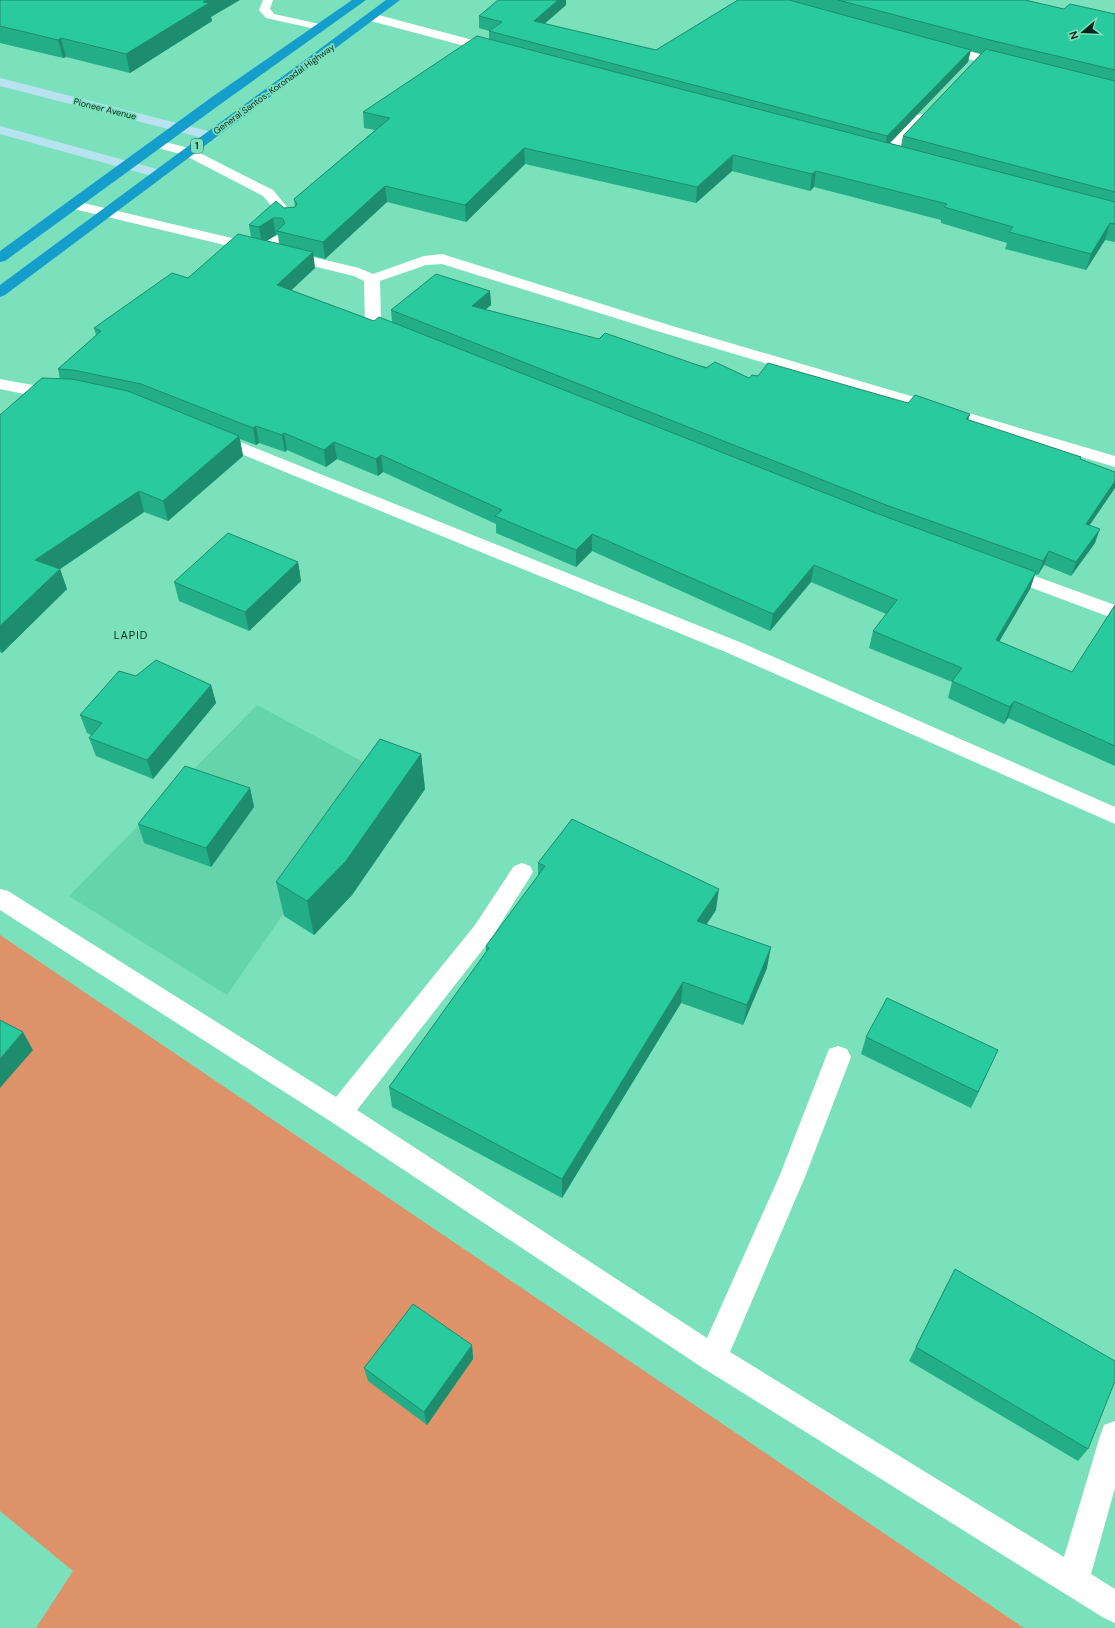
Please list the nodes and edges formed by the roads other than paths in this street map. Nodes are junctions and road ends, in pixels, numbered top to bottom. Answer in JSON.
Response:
{"nodes":[{"id":1,"x":268,"y":0,"type":"edge"},
{"id":2,"x":360,"y":0,"type":"edge"},
{"id":3,"x":394,"y":0,"type":"edge"},
{"id":4,"x":371,"y":17,"type":"junction"},
{"id":5,"x":320,"y":27,"type":"junction"},
{"id":6,"x":927,"y":44,"type":"edge"},
{"id":7,"x":510,"y":54,"type":"edge"},
{"id":8,"x":979,"y":59,"type":"junction"},
{"id":9,"x":1017,"y":68,"type":"edge"},
{"id":10,"x":968,"y":70,"type":"edge"},
{"id":11,"x":0,"y":82,"type":"edge"},
{"id":12,"x":930,"y":110,"type":"edge"},
{"id":13,"x":179,"y":128,"type":"junction"},
{"id":14,"x":0,"y":130,"type":"edge"},
{"id":15,"x":211,"y":136,"type":"junction"},
{"id":16,"x":158,"y":144,"type":"junction"},
{"id":17,"x":872,"y":151,"type":"edge"},
{"id":18,"x":188,"y":152,"type":"junction"},
{"id":19,"x":887,"y":155,"type":"junction"},
{"id":20,"x":903,"y":159,"type":"edge"},
{"id":21,"x":128,"y":166,"type":"junction"},
{"id":22,"x":159,"y":174,"type":"junction"},
{"id":23,"x":75,"y":205,"type":"junction"},
{"id":24,"x":107,"y":214,"type":"junction"},
{"id":25,"x":291,"y":220,"type":"edge"},
{"id":26,"x":279,"y":240,"type":"edge"},
{"id":27,"x":264,"y":251,"type":"junction"},
{"id":28,"x":0,"y":258,"type":"edge"},
{"id":29,"x":372,"y":279,"type":"junction"},
{"id":30,"x":0,"y":292,"type":"edge"},
{"id":31,"x":416,"y":341,"type":"edge"},
{"id":32,"x":0,"y":384,"type":"edge"},
{"id":33,"x":78,"y":393,"type":"edge"},
{"id":34,"x":196,"y":429,"type":"edge"},
{"id":35,"x":1115,"y":462,"type":"edge"},
{"id":36,"x":988,"y":565,"type":"edge"},
{"id":37,"x":1115,"y":612,"type":"edge"},
{"id":38,"x":1115,"y":816,"type":"edge"},
{"id":39,"x":522,"y":872,"type":"dead end"},
{"id":40,"x":0,"y":898,"type":"edge"},
{"id":41,"x":838,"y":1057,"type":"dead end"},
{"id":42,"x":339,"y":1113,"type":"junction"},
{"id":43,"x":713,"y":1358,"type":"junction"},
{"id":44,"x":1115,"y":1436,"type":"edge"},
{"id":45,"x":1073,"y":1580,"type":"junction"},
{"id":46,"x":1115,"y":1607,"type":"edge"}],
"edges":[{"from":1,"to":5,"type":"lane"},
{"from":2,"to":5,"type":"highway"},
{"from":3,"to":4,"type":"highway","name":"General Santos-Koronadal Highway","number":"1"},
{"from":4,"to":7,"type":"street"},
{"from":4,"to":15,"type":"highway","name":"General Santos-Koronadal Highway","number":"1"},
{"from":5,"to":13,"type":"highway"},
{"from":6,"to":8,"type":"street"},
{"from":8,"to":9,"type":"street"},
{"from":8,"to":10,"type":"street"},
{"from":11,"to":13,"type":"street","name":"Pioneer Avenue"},
{"from":12,"to":19,"type":"street"},
{"from":13,"to":15,"type":"street","name":"Pioneer Avenue"},
{"from":13,"to":16,"type":"highway"},
{"from":14,"to":21,"type":"street"},
{"from":15,"to":18,"type":"highway","name":"General Santos-Koronadal Highway","number":"1"},
{"from":16,"to":18,"type":"lane"},
{"from":16,"to":21,"type":"highway"},
{"from":17,"to":19,"type":"street"},
{"from":18,"to":22,"type":"highway","name":"General Santos-Koronadal Highway","number":"1"},
{"from":18,"to":25,"type":"lane"},
{"from":19,"to":20,"type":"street"},
{"from":21,"to":22,"type":"street"},
{"from":21,"to":23,"type":"highway"},
{"from":22,"to":24,"type":"highway","name":"General Santos-Koronadal Highway","number":"1"},
{"from":23,"to":24,"type":"street"},
{"from":23,"to":28,"type":"highway"},
{"from":24,"to":27,"type":"street"},
{"from":24,"to":30,"type":"highway","name":"General Santos-Koronadal Highway","number":"1"},
{"from":26,"to":27,"type":"lane"},
{"from":27,"to":29,"type":"street"},
{"from":29,"to":31,"type":"street"},
{"from":29,"to":35,"type":"street"},
{"from":32,"to":33,"type":"street"},
{"from":34,"to":38,"type":"street"},
{"from":36,"to":37,"type":"street"},
{"from":39,"to":42,"type":"street"},
{"from":40,"to":42,"type":"street"},
{"from":41,"to":43,"type":"street"},
{"from":42,"to":43,"type":"street"},
{"from":43,"to":45,"type":"street"},
{"from":44,"to":45,"type":"street"},
{"from":45,"to":46,"type":"street"}]}
